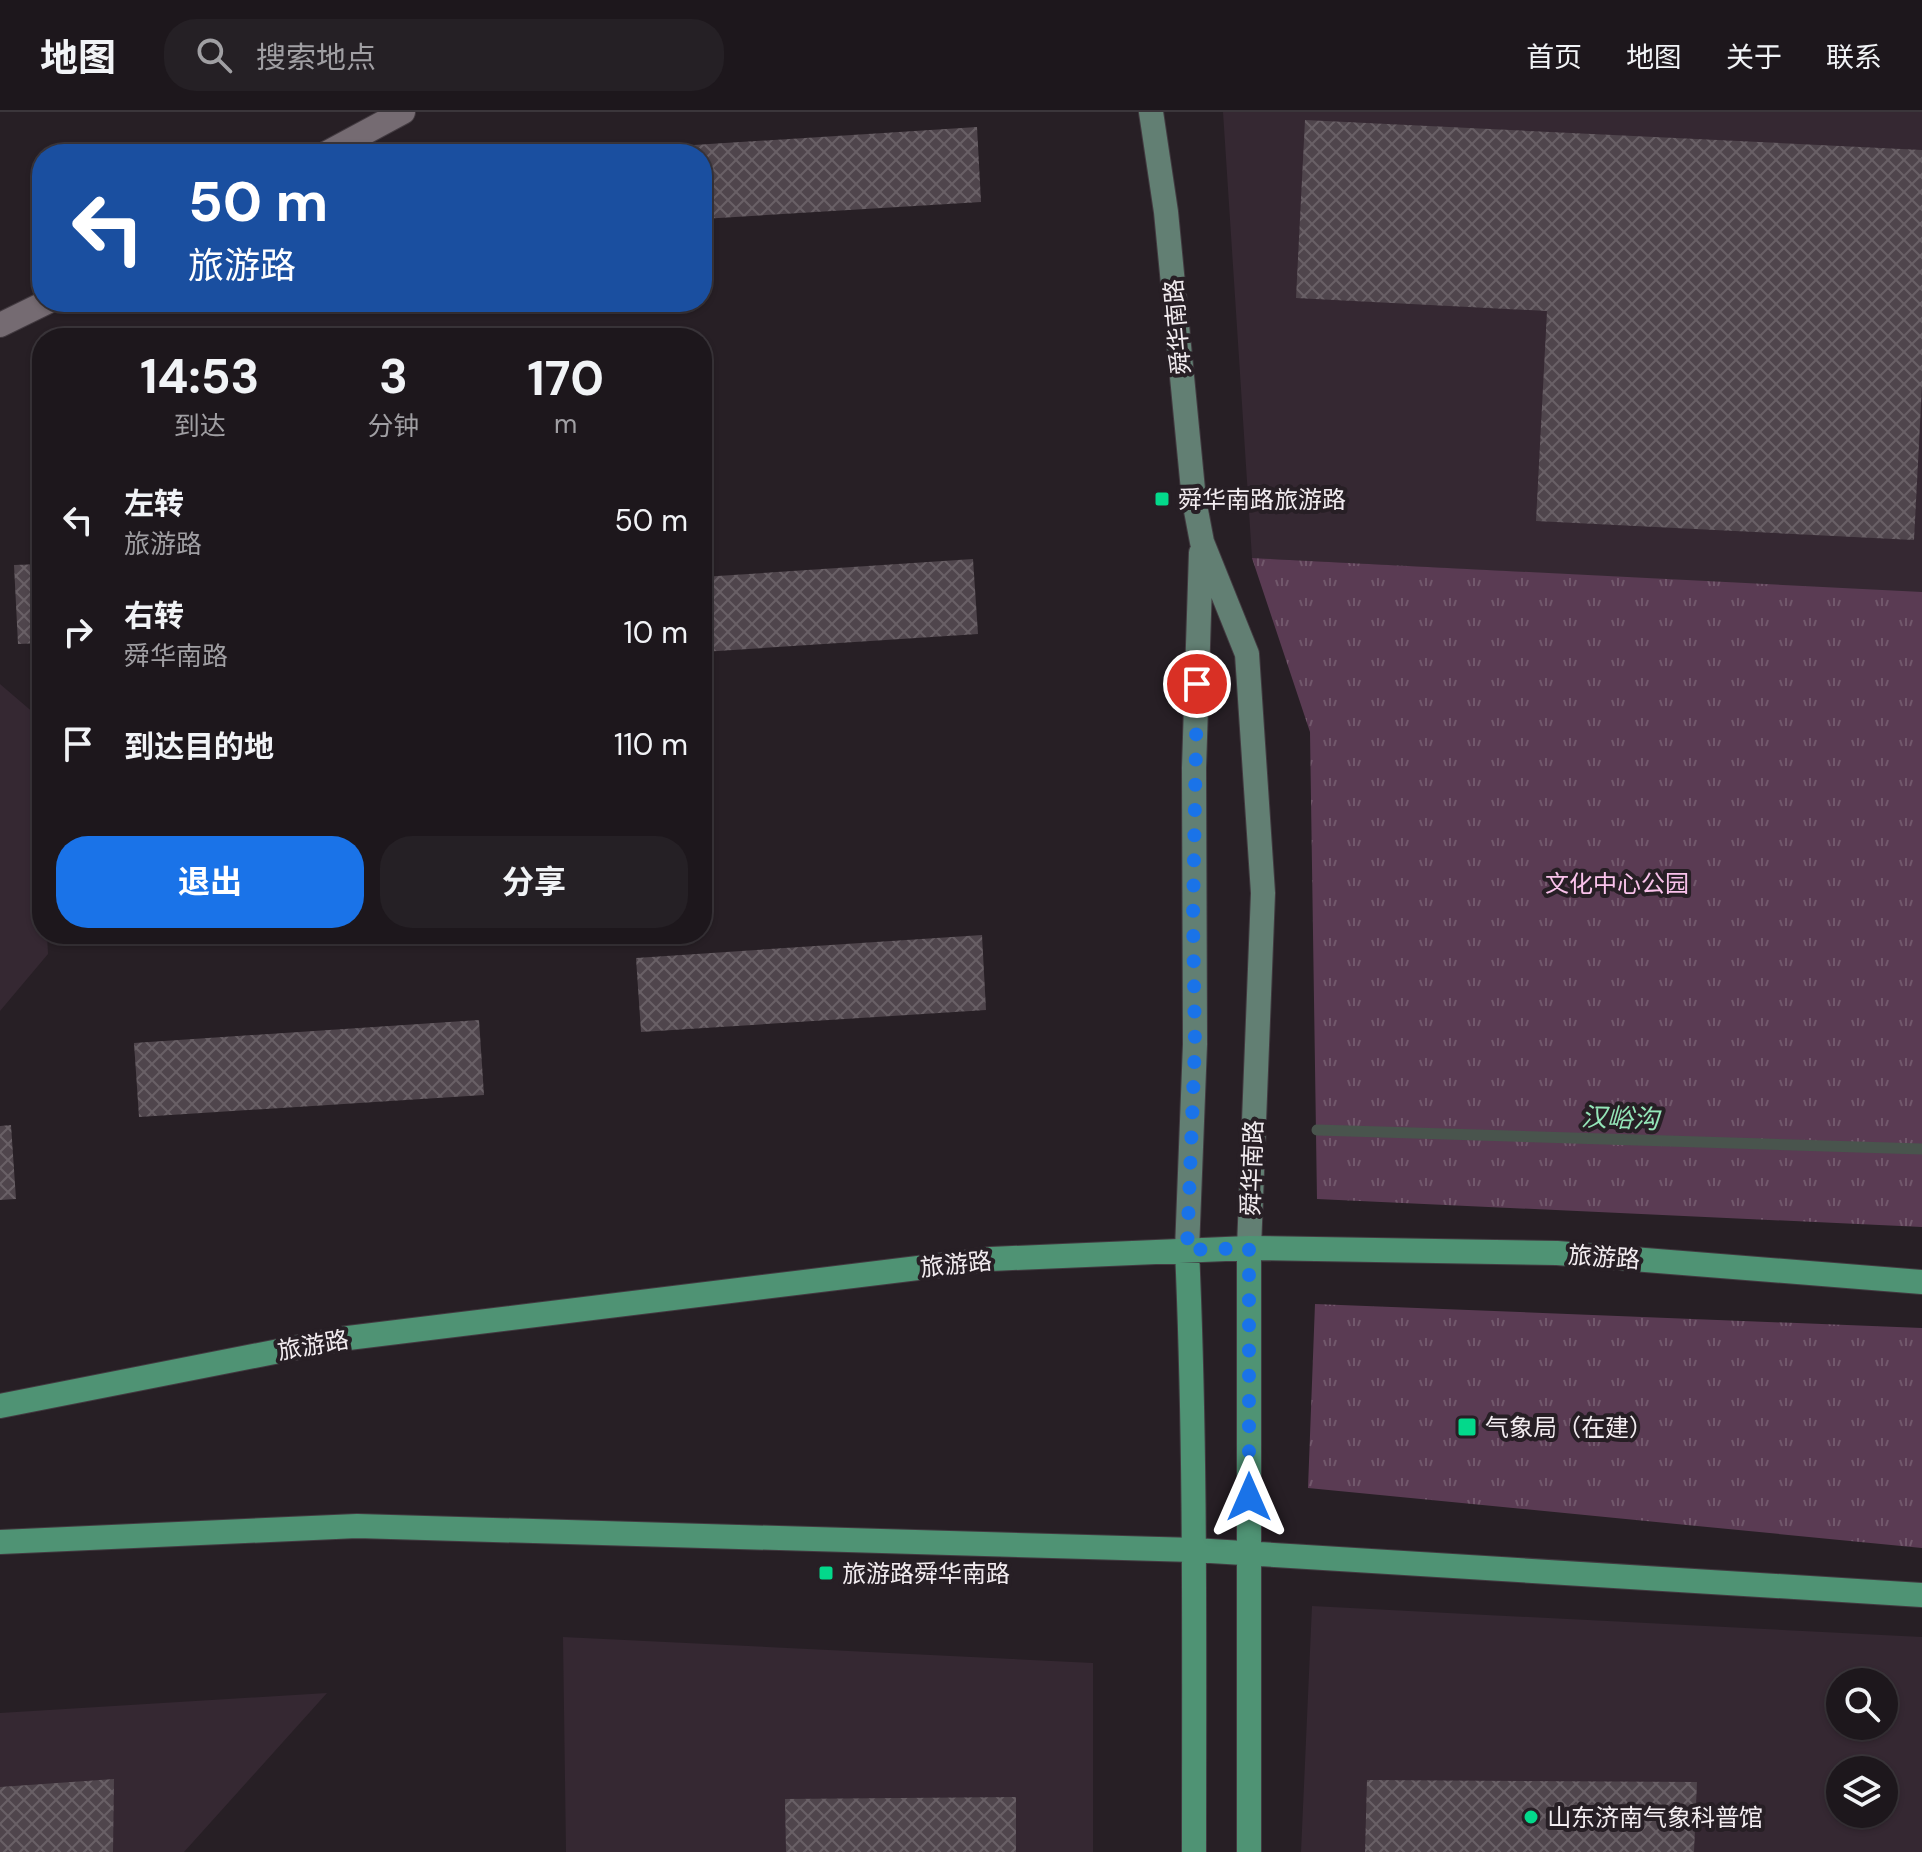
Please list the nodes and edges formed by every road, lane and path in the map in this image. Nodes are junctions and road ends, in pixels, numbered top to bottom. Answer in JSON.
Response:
{"nodes":[{"id":1,"x":403,"y":112,"type":"edge"},
{"id":2,"x":1151,"y":112,"type":"edge"},
{"id":3,"x":344,"y":144,"type":"edge"},
{"id":4,"x":32,"y":309,"type":"edge"},
{"id":5,"x":0,"y":325,"type":"edge"},
{"id":6,"x":1202,"y":542,"type":"junction"},
{"id":7,"x":1249,"y":1248,"type":"junction"},
{"id":8,"x":1187,"y":1250,"type":"junction"},
{"id":9,"x":1922,"y":1282,"type":"edge"},
{"id":10,"x":0,"y":1406,"type":"edge"},
{"id":11,"x":0,"y":1542,"type":"edge"},
{"id":12,"x":1194,"y":1550,"type":"junction"},
{"id":13,"x":1249,"y":1555,"type":"junction"},
{"id":14,"x":1922,"y":1595,"type":"edge"},
{"id":15,"x":1194,"y":1852,"type":"edge"},
{"id":16,"x":1249,"y":1852,"type":"edge"}],
"edges":[{"from":1,"to":3,"type":"street"},
{"from":2,"to":6,"type":"main road","name":"舜华南路"},
{"from":4,"to":5,"type":"street"},
{"from":6,"to":7,"type":"main road","name":"舜华南路"},
{"from":6,"to":8,"type":"main road","name":"舜华南路"},
{"from":7,"to":8,"type":"main road","name":"旅游路"},
{"from":7,"to":9,"type":"main road","name":"旅游路"},
{"from":7,"to":13,"type":"main road","name":"舜华南路"},
{"from":8,"to":10,"type":"main road","name":"旅游路"},
{"from":8,"to":12,"type":"main road","name":"舜华南路"},
{"from":11,"to":12,"type":"main road"},
{"from":12,"to":13,"type":"main road"},
{"from":12,"to":15,"type":"main road","name":"舜华南路"},
{"from":13,"to":14,"type":"main road"},
{"from":13,"to":16,"type":"main road","name":"舜华南路"}]}
